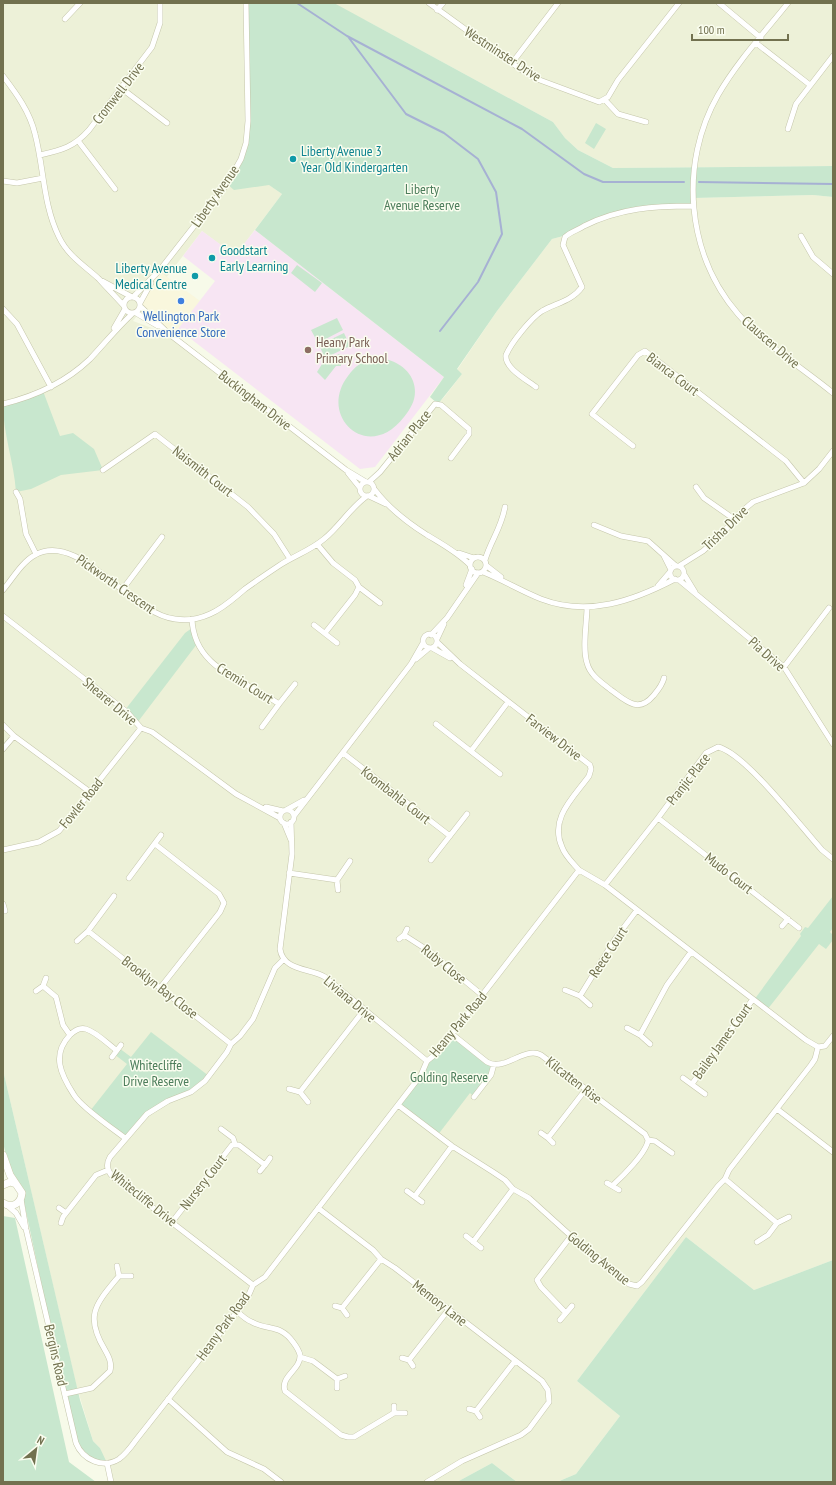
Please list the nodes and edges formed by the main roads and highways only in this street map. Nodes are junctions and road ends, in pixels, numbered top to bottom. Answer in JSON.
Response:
{"nodes":[{"id":1,"x":3,"y":1155,"type":"edge"},
{"id":2,"x":16,"y":1184,"type":"junction"},
{"id":3,"x":3,"y":1185,"type":"edge"},
{"id":4,"x":5,"y":1205,"type":"edge"}],
"edges":[{"from":1,"to":2,"type":"main road"},
{"from":2,"to":3,"type":"main road"},
{"from":2,"to":4,"type":"main road"}]}
